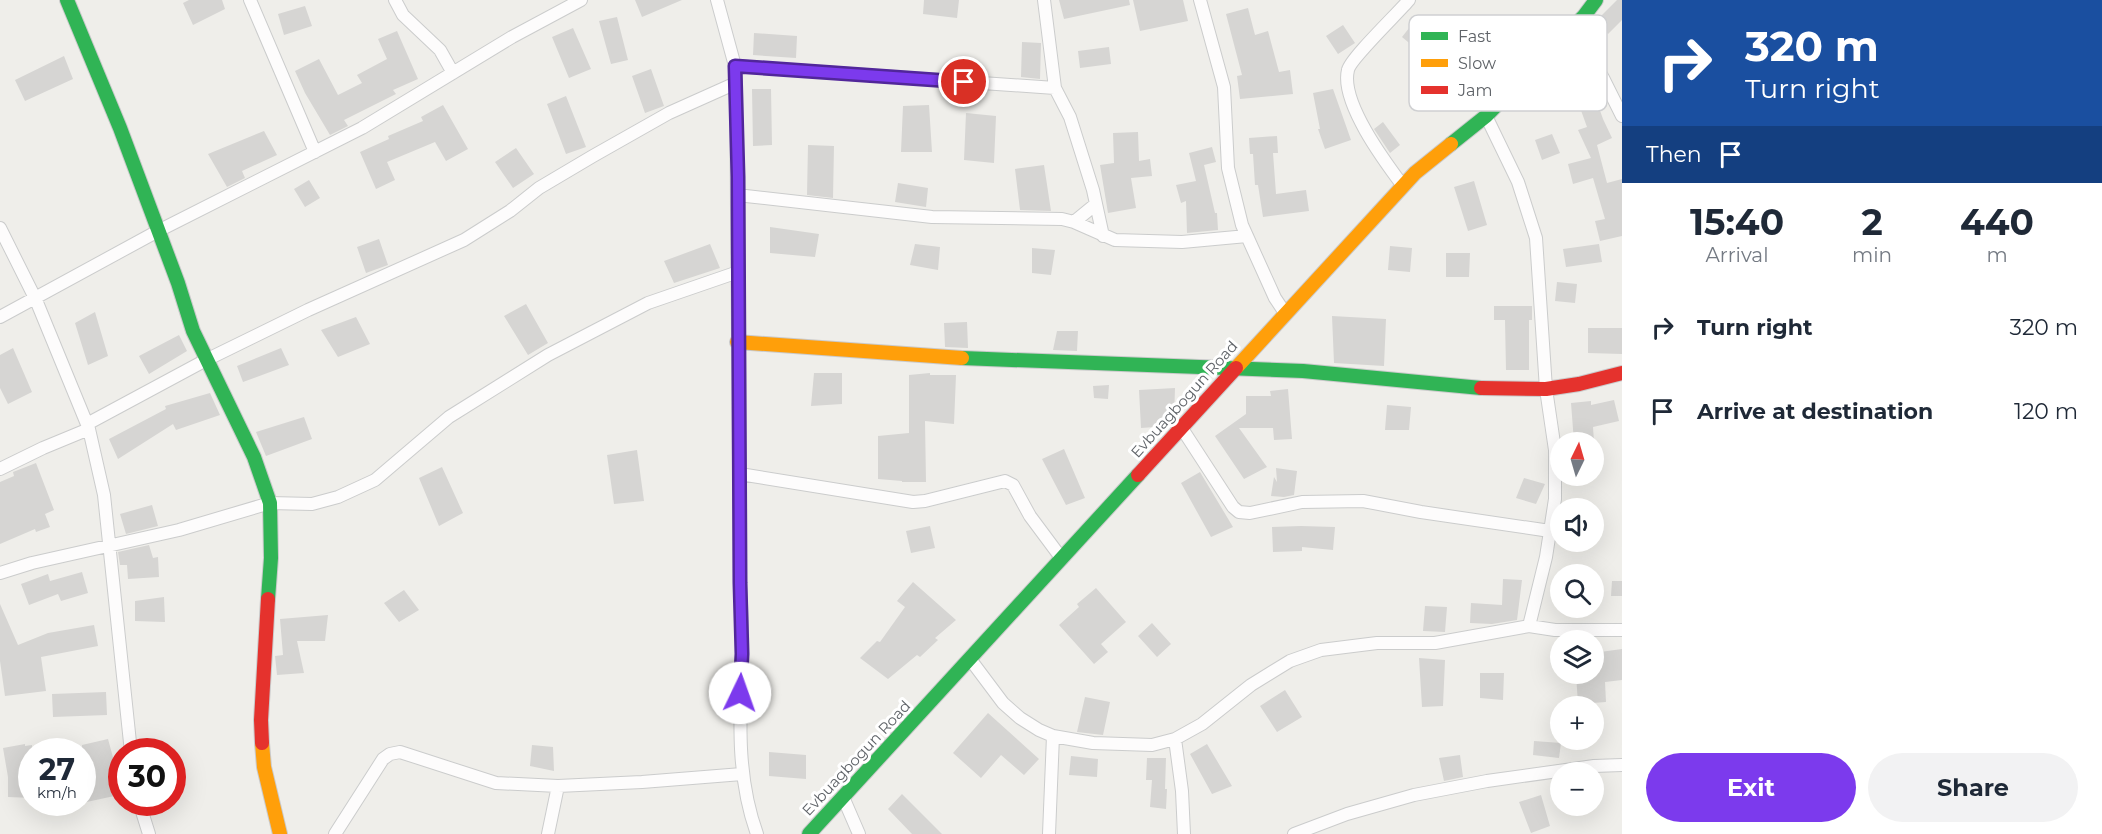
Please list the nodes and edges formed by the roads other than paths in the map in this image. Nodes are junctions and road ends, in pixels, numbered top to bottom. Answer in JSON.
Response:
{"nodes":[{"id":1,"x":67,"y":0,"type":"edge"},
{"id":2,"x":250,"y":0,"type":"edge"},
{"id":3,"x":394,"y":0,"type":"edge"},
{"id":4,"x":580,"y":0,"type":"edge"},
{"id":5,"x":717,"y":0,"type":"edge"},
{"id":6,"x":1044,"y":0,"type":"edge"},
{"id":7,"x":1200,"y":0,"type":"edge"},
{"id":8,"x":1409,"y":0,"type":"edge"},
{"id":9,"x":1596,"y":0,"type":"edge"},
{"id":10,"x":1584,"y":15,"type":"edge"},
{"id":11,"x":735,"y":66,"type":"junction"},
{"id":12,"x":453,"y":73,"type":"junction"},
{"id":13,"x":736,"y":83,"type":"junction"},
{"id":14,"x":1607,"y":86,"type":"edge"},
{"id":15,"x":1055,"y":88,"type":"junction"},
{"id":16,"x":1491,"y":111,"type":"edge"},
{"id":17,"x":1486,"y":116,"type":"junction"},
{"id":18,"x":1622,"y":116,"type":"edge"},
{"id":19,"x":315,"y":152,"type":"junction"},
{"id":20,"x":1402,"y":186,"type":"junction"},
{"id":21,"x":737,"y":195,"type":"junction"},
{"id":22,"x":1096,"y":204,"type":"junction"},
{"id":23,"x":1074,"y":222,"type":"junction"},
{"id":24,"x":0,"y":228,"type":"edge"},
{"id":25,"x":158,"y":231,"type":"junction"},
{"id":26,"x":1103,"y":236,"type":"junction"},
{"id":27,"x":1247,"y":236,"type":"junction"},
{"id":28,"x":738,"y":272,"type":"junction"},
{"id":29,"x":36,"y":300,"type":"junction"},
{"id":30,"x":1285,"y":313,"type":"junction"},
{"id":31,"x":0,"y":317,"type":"edge"},
{"id":32,"x":737,"y":342,"type":"junction"},
{"id":33,"x":206,"y":360,"type":"junction"},
{"id":34,"x":1234,"y":369,"type":"junction"},
{"id":35,"x":1622,"y":373,"type":"edge"},
{"id":36,"x":1546,"y":389,"type":"junction"},
{"id":37,"x":88,"y":427,"type":"junction"},
{"id":38,"x":1181,"y":427,"type":"junction"},
{"id":39,"x":0,"y":469,"type":"edge"},
{"id":40,"x":740,"y":474,"type":"junction"},
{"id":41,"x":1555,"y":498,"type":"edge"},
{"id":42,"x":270,"y":503,"type":"junction"},
{"id":43,"x":1550,"y":531,"type":"joint"},
{"id":44,"x":108,"y":545,"type":"junction"},
{"id":45,"x":1062,"y":559,"type":"junction"},
{"id":46,"x":0,"y":573,"type":"edge"},
{"id":47,"x":1529,"y":626,"type":"junction"},
{"id":48,"x":1622,"y":630,"type":"edge"},
{"id":49,"x":970,"y":659,"type":"junction"},
{"id":50,"x":1053,"y":736,"type":"junction"},
{"id":51,"x":130,"y":738,"type":"edge"},
{"id":52,"x":1175,"y":739,"type":"junction"},
{"id":53,"x":1622,"y":765,"type":"edge"},
{"id":54,"x":742,"y":774,"type":"junction"},
{"id":55,"x":558,"y":786,"type":"junction"},
{"id":56,"x":843,"y":797,"type":"junction"},
{"id":57,"x":144,"y":816,"type":"edge"},
{"id":58,"x":150,"y":834,"type":"edge"},
{"id":59,"x":280,"y":834,"type":"edge"},
{"id":60,"x":335,"y":834,"type":"edge"},
{"id":61,"x":548,"y":834,"type":"edge"},
{"id":62,"x":757,"y":834,"type":"edge"},
{"id":63,"x":809,"y":834,"type":"edge"},
{"id":64,"x":859,"y":834,"type":"edge"},
{"id":65,"x":1048,"y":834,"type":"edge"},
{"id":66,"x":1184,"y":834,"type":"edge"},
{"id":67,"x":1294,"y":834,"type":"edge"}],
"edges":[{"from":1,"to":25,"type":"street"},
{"from":2,"to":19,"type":"street"},
{"from":3,"to":12,"type":"street"},
{"from":4,"to":12,"type":"street"},
{"from":5,"to":11,"type":"street"},
{"from":6,"to":15,"type":"street"},
{"from":7,"to":27,"type":"street"},
{"from":8,"to":20,"type":"street"},
{"from":9,"to":10,"type":"street","name":"Evbuagbogun Road"},
{"from":11,"to":13,"type":"street"},
{"from":11,"to":15,"type":"street"},
{"from":12,"to":19,"type":"street"},
{"from":13,"to":21,"type":"street"},
{"from":13,"to":33,"type":"street"},
{"from":14,"to":18,"type":"street"},
{"from":15,"to":22,"type":"street"},
{"from":16,"to":17,"type":"street","name":"Evbuagbogun Road"},
{"from":17,"to":20,"type":"street","name":"Evbuagbogun Road"},
{"from":17,"to":36,"type":"street"},
{"from":19,"to":25,"type":"street"},
{"from":20,"to":30,"type":"street","name":"Evbuagbogun Road"},
{"from":21,"to":23,"type":"street"},
{"from":21,"to":28,"type":"street"},
{"from":22,"to":23,"type":"street"},
{"from":22,"to":26,"type":"street"},
{"from":23,"to":26,"type":"street"},
{"from":24,"to":29,"type":"street"},
{"from":25,"to":29,"type":"street"},
{"from":25,"to":33,"type":"street"},
{"from":26,"to":27,"type":"street"},
{"from":27,"to":30,"type":"street"},
{"from":28,"to":32,"type":"street"},
{"from":28,"to":42,"type":"street"},
{"from":29,"to":31,"type":"street"},
{"from":29,"to":37,"type":"street"},
{"from":30,"to":34,"type":"street","name":"Evbuagbogun Road"},
{"from":32,"to":34,"type":"street"},
{"from":32,"to":40,"type":"street"},
{"from":33,"to":37,"type":"street"},
{"from":33,"to":42,"type":"street"},
{"from":34,"to":36,"type":"street"},
{"from":34,"to":38,"type":"street","name":"Evbuagbogun Road"},
{"from":35,"to":36,"type":"street"},
{"from":36,"to":41,"type":"street"},
{"from":37,"to":39,"type":"street"},
{"from":37,"to":44,"type":"street"},
{"from":38,"to":43,"type":"street"},
{"from":38,"to":45,"type":"street","name":"Evbuagbogun Road"},
{"from":40,"to":45,"type":"street"},
{"from":40,"to":54,"type":"street"},
{"from":42,"to":44,"type":"street"},
{"from":42,"to":59,"type":"street"},
{"from":43,"to":47,"type":"street"},
{"from":44,"to":46,"type":"street"},
{"from":44,"to":51,"type":"street"},
{"from":45,"to":49,"type":"street","name":"Evbuagbogun Road"},
{"from":47,"to":48,"type":"street"},
{"from":47,"to":52,"type":"street"},
{"from":49,"to":50,"type":"street"},
{"from":49,"to":56,"type":"street","name":"Evbuagbogun Road"},
{"from":50,"to":52,"type":"street"},
{"from":50,"to":65,"type":"street"},
{"from":52,"to":66,"type":"street"},
{"from":53,"to":67,"type":"street"},
{"from":54,"to":55,"type":"street"},
{"from":54,"to":62,"type":"street"},
{"from":55,"to":60,"type":"street"},
{"from":55,"to":61,"type":"street"},
{"from":56,"to":63,"type":"street","name":"Evbuagbogun Road"},
{"from":56,"to":64,"type":"street"},
{"from":57,"to":58,"type":"street"}]}
